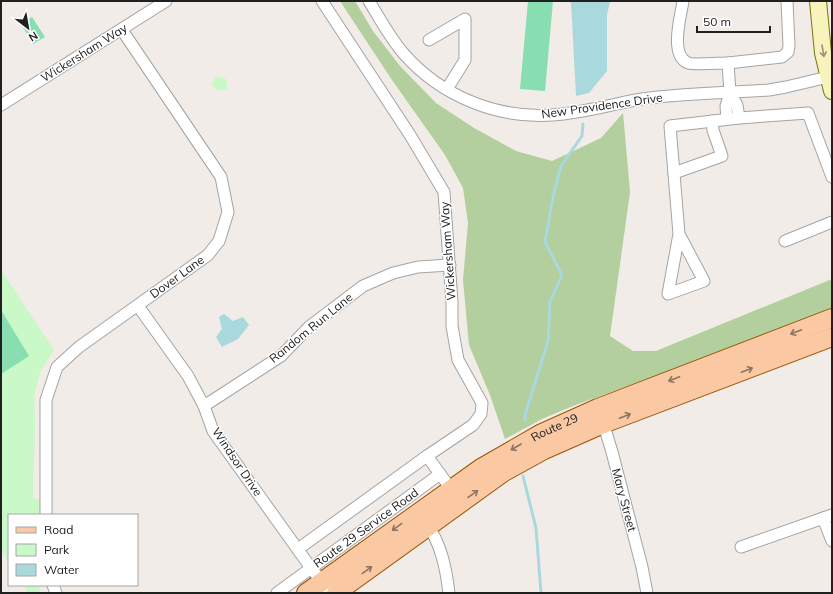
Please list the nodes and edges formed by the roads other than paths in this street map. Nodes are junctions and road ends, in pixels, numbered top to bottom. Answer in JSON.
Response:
{"nodes":[{"id":1,"x":166,"y":1,"type":"edge"},
{"id":2,"x":322,"y":1,"type":"edge"},
{"id":3,"x":369,"y":1,"type":"edge"},
{"id":4,"x":683,"y":1,"type":"edge"},
{"id":5,"x":787,"y":1,"type":"edge"},
{"id":6,"x":818,"y":1,"type":"edge"},
{"id":7,"x":122,"y":30,"type":"junction"},
{"id":8,"x":429,"y":40,"type":"dead end"},
{"id":9,"x":728,"y":63,"type":"junction"},
{"id":10,"x":831,"y":81,"type":"edge"},
{"id":11,"x":447,"y":89,"type":"junction"},
{"id":12,"x":730,"y":93,"type":"junction"},
{"id":13,"x":1,"y":105,"type":"edge"},
{"id":14,"x":739,"y":118,"type":"junction"},
{"id":15,"x":727,"y":119,"type":"junction"},
{"id":16,"x":712,"y":121,"type":"junction"},
{"id":17,"x":674,"y":174,"type":"junction"},
{"id":18,"x":832,"y":177,"type":"edge"},
{"id":19,"x":832,"y":222,"type":"edge"},
{"id":20,"x":679,"y":234,"type":"junction"},
{"id":21,"x":785,"y":241,"type":"dead end"},
{"id":22,"x":450,"y":265,"type":"junction"},
{"id":23,"x":138,"y":306,"type":"junction"},
{"id":24,"x":832,"y":318,"type":"edge"},
{"id":25,"x":832,"y":338,"type":"edge"},
{"id":26,"x":204,"y":406,"type":"junction"},
{"id":27,"x":601,"y":416,"type":"junction"},
{"id":28,"x":427,"y":456,"type":"junction"},
{"id":29,"x":440,"y":474,"type":"junction"},
{"id":30,"x":452,"y":489,"type":"junction"},
{"id":31,"x":46,"y":514,"type":"edge"},
{"id":32,"x":828,"y":516,"type":"edge"},
{"id":33,"x":423,"y":519,"type":"junction"},
{"id":34,"x":832,"y":541,"type":"edge"},
{"id":35,"x":741,"y":547,"type":"dead end"},
{"id":36,"x":298,"y":549,"type":"junction"},
{"id":37,"x":321,"y":581,"type":"edge"},
{"id":38,"x":277,"y":593,"type":"edge"},
{"id":39,"x":306,"y":593,"type":"edge"},
{"id":40,"x":336,"y":593,"type":"edge"},
{"id":41,"x":449,"y":593,"type":"edge"},
{"id":42,"x":647,"y":593,"type":"edge"}],
"edges":[{"from":1,"to":7,"type":"street","name":"Wickersham Way"},
{"from":2,"to":22,"type":"street","name":"Wickersham Way"},
{"from":3,"to":11,"type":"street","name":"New Providence Drive"},
{"from":4,"to":9,"type":"street"},
{"from":5,"to":9,"type":"street"},
{"from":6,"to":10,"type":"main road","one_way":true},
{"from":7,"to":13,"type":"street","name":"Wickersham Way"},
{"from":7,"to":23,"type":"street","name":"Dover Lane"},
{"from":8,"to":11,"type":"street"},
{"from":9,"to":12,"type":"street"},
{"from":10,"to":12,"type":"street","name":"New Providence Drive"},
{"from":11,"to":12,"type":"street","name":"New Providence Drive"},
{"from":12,"to":14,"type":"street"},
{"from":12,"to":15,"type":"street"},
{"from":14,"to":15,"type":"street"},
{"from":14,"to":18,"type":"street"},
{"from":15,"to":16,"type":"street"},
{"from":16,"to":17,"type":"street"},
{"from":16,"to":17,"type":"street"},
{"from":17,"to":20,"type":"street"},
{"from":19,"to":21,"type":"street"},
{"from":20,"to":20,"type":"street"},
{"from":22,"to":26,"type":"street","name":"Random Run Lane"},
{"from":22,"to":28,"type":"street","name":"Wickersham Way"},
{"from":23,"to":26,"type":"street","name":"Windsor Drive"},
{"from":23,"to":31,"type":"street","name":"Dover Lane"},
{"from":24,"to":27,"type":"main road","name":"Route 29","one_way":true},
{"from":27,"to":25,"type":"main road","name":"Route 29","one_way":true},
{"from":26,"to":36,"type":"street","name":"Windsor Drive"},
{"from":27,"to":30,"type":"main road","name":"Route 29","one_way":true},
{"from":33,"to":27,"type":"main road","name":"Route 29","one_way":true},
{"from":27,"to":42,"type":"street","name":"Mary Street"},
{"from":28,"to":29,"type":"street"},
{"from":28,"to":36,"type":"street","name":"Wickersham Way"},
{"from":29,"to":30,"type":"street"},
{"from":29,"to":37,"type":"street","name":"Route 29 Service Road"},
{"from":30,"to":33,"type":"main road","name":"Route 29"},
{"from":32,"to":34,"type":"street"},
{"from":32,"to":35,"type":"street"},
{"from":33,"to":37,"type":"main road","name":"Route 29","one_way":true},
{"from":40,"to":33,"type":"main road","name":"Route 29","one_way":true},
{"from":33,"to":41,"type":"street"},
{"from":36,"to":37,"type":"street","name":"Windsor Drive"},
{"from":37,"to":38,"type":"street","name":"Route 29 Service Road"},
{"from":37,"to":39,"type":"main road","name":"Route 29"}]}
